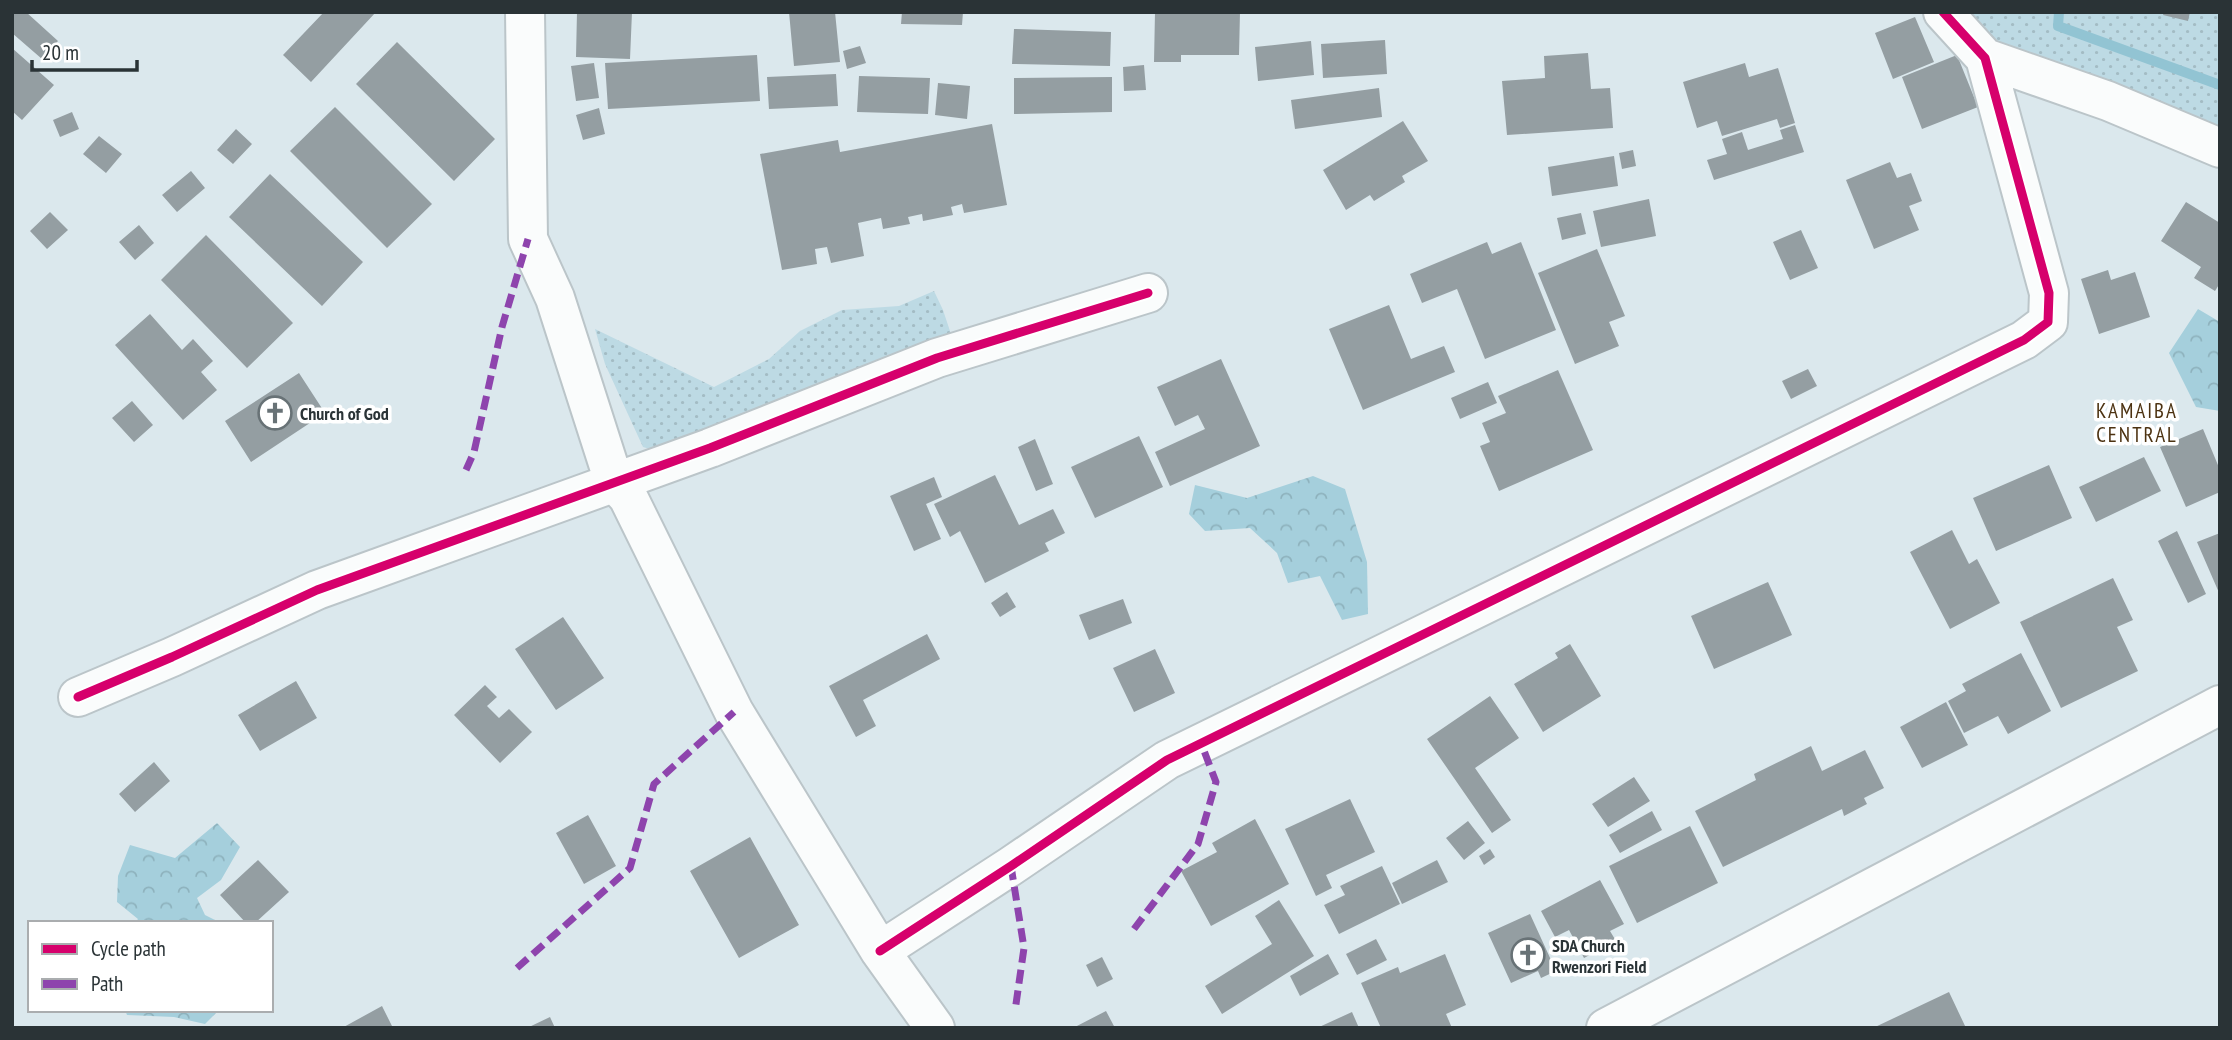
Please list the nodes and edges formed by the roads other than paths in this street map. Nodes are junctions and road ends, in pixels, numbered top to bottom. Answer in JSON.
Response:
{"nodes":[{"id":1,"x":525,"y":12,"type":"edge"},
{"id":2,"x":1943,"y":12,"type":"edge"},
{"id":3,"x":1985,"y":58,"type":"junction"},
{"id":4,"x":2220,"y":148,"type":"edge"},
{"id":5,"x":1148,"y":293,"type":"dead end"},
{"id":6,"x":614,"y":482,"type":"junction"},
{"id":7,"x":78,"y":697,"type":"dead end"},
{"id":8,"x":2220,"y":705,"type":"edge"},
{"id":9,"x":880,"y":951,"type":"junction"},
{"id":10,"x":1630,"y":1023,"type":"edge"},
{"id":11,"x":935,"y":1028,"type":"edge"}],
"edges":[{"from":1,"to":6,"type":"street"},
{"from":2,"to":3,"type":"street"},
{"from":3,"to":4,"type":"street"},
{"from":3,"to":9,"type":"street"},
{"from":5,"to":6,"type":"street"},
{"from":6,"to":7,"type":"street"},
{"from":6,"to":9,"type":"street"},
{"from":8,"to":10,"type":"street"},
{"from":9,"to":11,"type":"street"}]}
